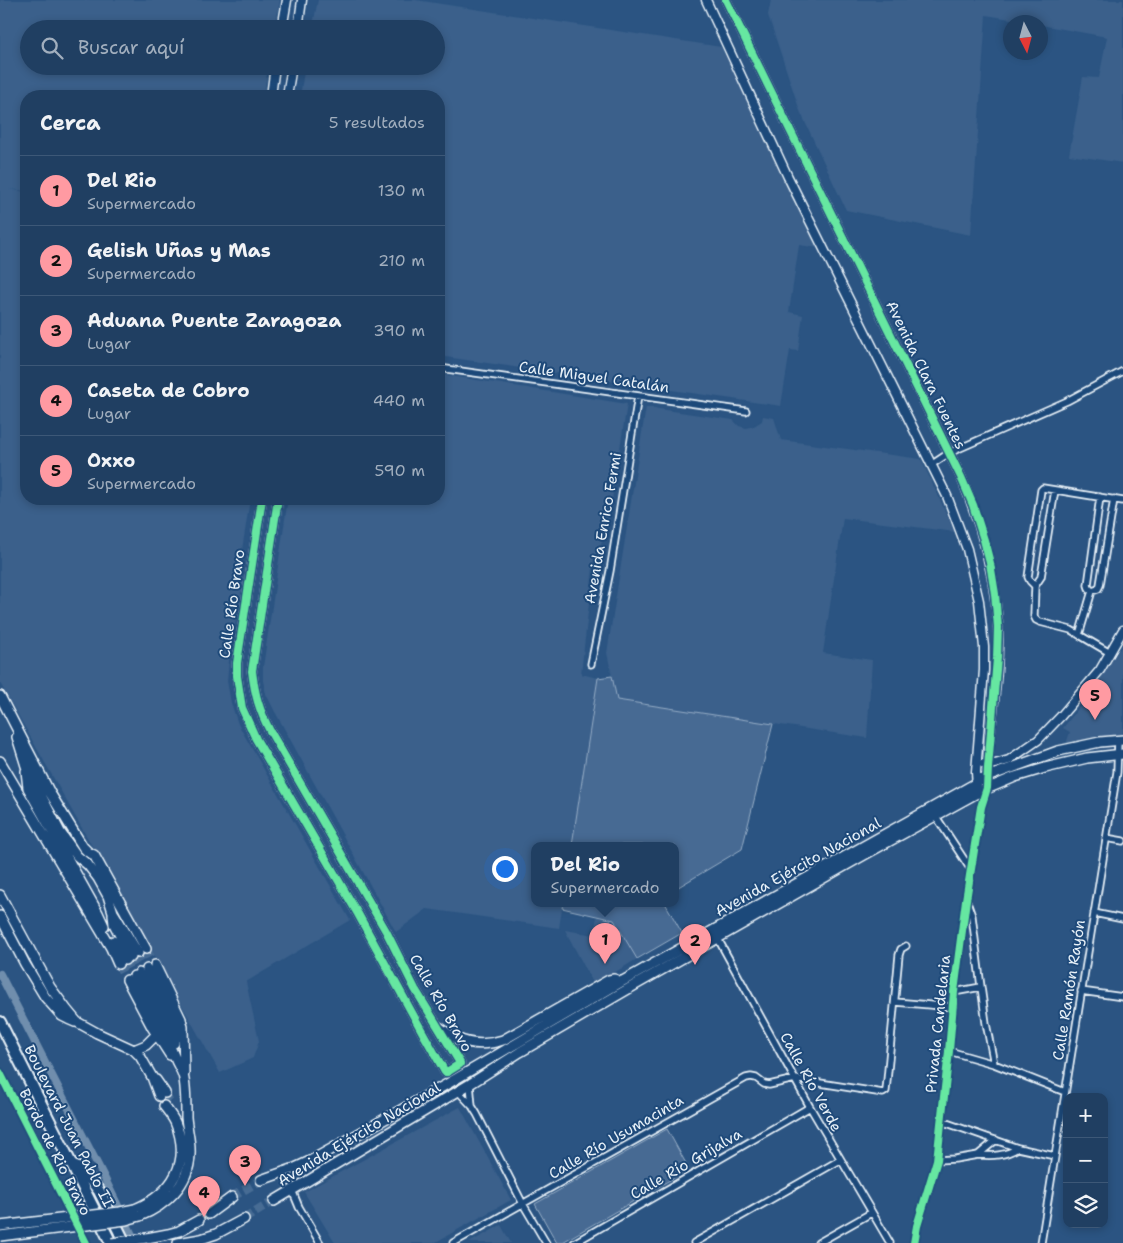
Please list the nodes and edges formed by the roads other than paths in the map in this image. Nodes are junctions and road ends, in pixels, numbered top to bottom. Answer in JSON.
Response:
{"nodes":[{"id":1,"x":286,"y":0,"type":"edge"},
{"id":2,"x":302,"y":0,"type":"edge"},
{"id":3,"x":706,"y":0,"type":"edge"},
{"id":4,"x":726,"y":0,"type":"edge"},
{"id":5,"x":283,"y":20,"type":"edge"},
{"id":6,"x":299,"y":20,"type":"edge"},
{"id":7,"x":274,"y":75,"type":"edge"},
{"id":8,"x":290,"y":75,"type":"edge"},
{"id":9,"x":272,"y":90,"type":"edge"},
{"id":10,"x":288,"y":90,"type":"edge"},
{"id":11,"x":445,"y":369,"type":"edge"},
{"id":12,"x":1123,"y":371,"type":"edge"},
{"id":13,"x":638,"y":396,"type":"junction"},
{"id":14,"x":746,"y":411,"type":"dead end"},
{"id":15,"x":949,"y":453,"type":"junction"},
{"id":16,"x":931,"y":465,"type":"junction"},
{"id":17,"x":1055,"y":490,"type":"junction"},
{"id":18,"x":1100,"y":497,"type":"junction"},
{"id":19,"x":1114,"y":500,"type":"junction"},
{"id":20,"x":1123,"y":501,"type":"edge"},
{"id":21,"x":261,"y":505,"type":"edge"},
{"id":22,"x":277,"y":505,"type":"edge"},
{"id":23,"x":268,"y":565,"type":"junction"},
{"id":24,"x":251,"y":569,"type":"junction"},
{"id":25,"x":1035,"y":586,"type":"junction"},
{"id":26,"x":1092,"y":591,"type":"junction"},
{"id":27,"x":1123,"y":630,"type":"edge"},
{"id":28,"x":1079,"y":635,"type":"junction"},
{"id":29,"x":1110,"y":653,"type":"junction"},
{"id":30,"x":591,"y":664,"type":"dead end"},
{"id":31,"x":0,"y":696,"type":"edge"},
{"id":32,"x":15,"y":725,"type":"junction"},
{"id":33,"x":1121,"y":740,"type":"edge"},
{"id":34,"x":1121,"y":754,"type":"edge"},
{"id":35,"x":0,"y":761,"type":"edge"},
{"id":36,"x":977,"y":764,"type":"junction"},
{"id":37,"x":988,"y":764,"type":"junction"},
{"id":38,"x":26,"y":766,"type":"junction"},
{"id":39,"x":10,"y":776,"type":"junction"},
{"id":40,"x":987,"y":777,"type":"junction"},
{"id":41,"x":976,"y":783,"type":"junction"},
{"id":42,"x":28,"y":788,"type":"junction"},
{"id":43,"x":987,"y":788,"type":"junction"},
{"id":44,"x":977,"y":793,"type":"junction"},
{"id":45,"x":981,"y":807,"type":"junction"},
{"id":46,"x":935,"y":815,"type":"junction"},
{"id":47,"x":1106,"y":838,"type":"junction"},
{"id":48,"x":1123,"y":841,"type":"edge"},
{"id":49,"x":971,"y":870,"type":"junction"},
{"id":50,"x":0,"y":895,"type":"edge"},
{"id":51,"x":966,"y":900,"type":"junction"},
{"id":52,"x":372,"y":908,"type":"junction"},
{"id":53,"x":113,"y":912,"type":"junction"},
{"id":54,"x":1094,"y":913,"type":"junction"},
{"id":55,"x":358,"y":914,"type":"junction"},
{"id":56,"x":0,"y":916,"type":"edge"},
{"id":57,"x":1123,"y":918,"type":"edge"},
{"id":58,"x":100,"y":919,"type":"junction"},
{"id":59,"x":114,"y":924,"type":"junction"},
{"id":60,"x":716,"y":934,"type":"junction"},
{"id":61,"x":906,"y":946,"type":"dead end"},
{"id":62,"x":132,"y":956,"type":"junction"},
{"id":63,"x":400,"y":959,"type":"junction"},
{"id":64,"x":387,"y":967,"type":"junction"},
{"id":65,"x":140,"y":973,"type":"junction"},
{"id":66,"x":621,"y":982,"type":"junction"},
{"id":67,"x":981,"y":987,"type":"junction"},
{"id":68,"x":1081,"y":991,"type":"junction"},
{"id":69,"x":954,"y":992,"type":"junction"},
{"id":70,"x":1123,"y":997,"type":"edge"},
{"id":71,"x":895,"y":1002,"type":"junction"},
{"id":72,"x":952,"y":1007,"type":"junction"},
{"id":73,"x":0,"y":1022,"type":"edge"},
{"id":74,"x":77,"y":1022,"type":"junction"},
{"id":75,"x":439,"y":1027,"type":"junction"},
{"id":76,"x":531,"y":1034,"type":"junction"},
{"id":77,"x":156,"y":1035,"type":"junction"},
{"id":78,"x":134,"y":1050,"type":"junction"},
{"id":79,"x":949,"y":1051,"type":"junction"},
{"id":80,"x":994,"y":1064,"type":"junction"},
{"id":81,"x":184,"y":1076,"type":"junction"},
{"id":82,"x":795,"y":1079,"type":"junction"},
{"id":83,"x":470,"y":1084,"type":"junction"},
{"id":84,"x":458,"y":1091,"type":"junction"},
{"id":85,"x":1065,"y":1092,"type":"junction"},
{"id":86,"x":162,"y":1094,"type":"tunnel mouth"},
{"id":87,"x":167,"y":1104,"type":"tunnel mouth"},
{"id":88,"x":472,"y":1106,"type":"junction"},
{"id":89,"x":810,"y":1107,"type":"junction"},
{"id":90,"x":941,"y":1121,"type":"junction"},
{"id":91,"x":996,"y":1140,"type":"junction"},
{"id":92,"x":1018,"y":1148,"type":"junction"},
{"id":93,"x":978,"y":1155,"type":"junction"},
{"id":94,"x":1054,"y":1156,"type":"junction"},
{"id":95,"x":840,"y":1160,"type":"junction"},
{"id":96,"x":937,"y":1160,"type":"junction"},
{"id":97,"x":72,"y":1164,"type":"junction"},
{"id":98,"x":262,"y":1180,"type":"tunnel mouth"},
{"id":99,"x":292,"y":1190,"type":"junction"},
{"id":100,"x":232,"y":1197,"type":"tunnel mouth"},
{"id":101,"x":274,"y":1201,"type":"tunnel mouth"},
{"id":102,"x":523,"y":1204,"type":"junction"},
{"id":103,"x":138,"y":1213,"type":"junction"},
{"id":104,"x":871,"y":1213,"type":"junction"},
{"id":105,"x":210,"y":1214,"type":"dead end"},
{"id":106,"x":244,"y":1219,"type":"tunnel mouth"},
{"id":107,"x":199,"y":1220,"type":"dead end"},
{"id":108,"x":0,"y":1226,"type":"edge"},
{"id":109,"x":0,"y":1236,"type":"edge"},
{"id":110,"x":111,"y":1243,"type":"edge"},
{"id":111,"x":125,"y":1243,"type":"edge"},
{"id":112,"x":178,"y":1243,"type":"edge"},
{"id":113,"x":320,"y":1243,"type":"edge"},
{"id":114,"x":452,"y":1243,"type":"edge"},
{"id":115,"x":546,"y":1243,"type":"edge"},
{"id":116,"x":574,"y":1243,"type":"edge"},
{"id":117,"x":694,"y":1243,"type":"edge"},
{"id":118,"x":818,"y":1243,"type":"edge"},
{"id":119,"x":890,"y":1243,"type":"edge"},
{"id":120,"x":914,"y":1243,"type":"edge"},
{"id":121,"x":1041,"y":1243,"type":"edge"}],
"edges":[{"from":1,"to":5,"type":"street"},
{"from":2,"to":6,"type":"street"},
{"from":3,"to":16,"type":"street"},
{"from":4,"to":15,"type":"street","name":"Avenida Clara Fuentes"},
{"from":7,"to":9,"type":"street"},
{"from":8,"to":10,"type":"street"},
{"from":11,"to":13,"type":"street","name":"Calle Miguel Catalán"},
{"from":12,"to":15,"type":"street"},
{"from":13,"to":14,"type":"street","name":"Calle Miguel Catalán"},
{"from":13,"to":30,"type":"street","name":"Avenida Enrico Fermi"},
{"from":15,"to":16,"type":"street"},
{"from":15,"to":37,"type":"street","name":"Avenida Clara Fuentes"},
{"from":16,"to":36,"type":"street"},
{"from":17,"to":18,"type":"street"},
{"from":17,"to":25,"type":"street"},
{"from":17,"to":25,"type":"street"},
{"from":18,"to":19,"type":"street"},
{"from":18,"to":26,"type":"street"},
{"from":19,"to":20,"type":"street"},
{"from":19,"to":26,"type":"street"},
{"from":21,"to":24,"type":"street","name":"Calle Río Bravo"},
{"from":22,"to":23,"type":"street","name":"Calle Río Bravo"},
{"from":23,"to":24,"type":"street"},
{"from":23,"to":52,"type":"street","name":"Calle Río Bravo"},
{"from":24,"to":55,"type":"street","name":"Calle Río Bravo"},
{"from":25,"to":28,"type":"street"},
{"from":26,"to":28,"type":"street"},
{"from":27,"to":29,"type":"street"},
{"from":28,"to":29,"type":"street"},
{"from":29,"to":37,"type":"street"},
{"from":31,"to":32,"type":"main road"},
{"from":32,"to":38,"type":"main road"},
{"from":32,"to":62,"type":"main road"},
{"from":33,"to":34,"type":"street","name":"Calle Ramón Rayón"},
{"from":33,"to":40,"type":"main road","name":"Avenida Ejército Nacional"},
{"from":34,"to":43,"type":"main road","name":"Avenida Ejército Nacional"},
{"from":34,"to":47,"type":"street","name":"Calle Ramón Rayón"},
{"from":35,"to":39,"type":"main road"},
{"from":36,"to":37,"type":"street"},
{"from":36,"to":41,"type":"street"},
{"from":37,"to":40,"type":"street","name":"Avenida Clara Fuentes"},
{"from":38,"to":42,"type":"main road"},
{"from":38,"to":53,"type":"main road"},
{"from":39,"to":42,"type":"main road"},
{"from":39,"to":62,"type":"main road"},
{"from":40,"to":41,"type":"main road","name":"Avenida Ejército Nacional"},
{"from":40,"to":43,"type":"street","name":"Avenida Clara Fuentes"},
{"from":41,"to":44,"type":"street"},
{"from":41,"to":60,"type":"main road","name":"Avenida Ejército Nacional"},
{"from":42,"to":58,"type":"main road"},
{"from":43,"to":44,"type":"main road","name":"Avenida Ejército Nacional"},
{"from":43,"to":45,"type":"street","name":"Privada Candelaria"},
{"from":44,"to":45,"type":"street","name":"Privada Candelaria"},
{"from":44,"to":46,"type":"main road","name":"Avenida Ejército Nacional"},
{"from":45,"to":49,"type":"street","name":"Privada Candelaria"},
{"from":46,"to":49,"type":"street"},
{"from":46,"to":60,"type":"main road","name":"Avenida Ejército Nacional"},
{"from":47,"to":48,"type":"street"},
{"from":47,"to":54,"type":"street","name":"Calle Ramón Rayón"},
{"from":49,"to":51,"type":"street","name":"Privada Candelaria"},
{"from":50,"to":74,"type":"main road"},
{"from":51,"to":67,"type":"street"},
{"from":51,"to":69,"type":"street","name":"Privada Candelaria"},
{"from":52,"to":55,"type":"street"},
{"from":52,"to":63,"type":"street","name":"Calle Río Bravo"},
{"from":53,"to":59,"type":"main road"},
{"from":53,"to":62,"type":"main road"},
{"from":54,"to":57,"type":"street"},
{"from":54,"to":68,"type":"street","name":"Calle Ramón Rayón"},
{"from":55,"to":64,"type":"street","name":"Calle Río Bravo"},
{"from":56,"to":74,"type":"main road"},
{"from":58,"to":59,"type":"main road"},
{"from":58,"to":62,"type":"main road"},
{"from":59,"to":62,"type":"main road"},
{"from":60,"to":66,"type":"main road","name":"Avenida Ejército Nacional"},
{"from":60,"to":82,"type":"street","name":"Calle Río Verde"},
{"from":60,"to":83,"type":"main road","name":"Avenida Ejército Nacional"},
{"from":61,"to":71,"type":"street"},
{"from":63,"to":64,"type":"street"},
{"from":63,"to":75,"type":"street","name":"Calle Río Bravo"},
{"from":64,"to":75,"type":"street","name":"Calle Río Bravo"},
{"from":65,"to":77,"type":"main road"},
{"from":65,"to":81,"type":"main road"},
{"from":65,"to":81,"type":"main road"},
{"from":66,"to":75,"type":"main road"},
{"from":66,"to":76,"type":"main road","name":"Avenida Ejército Nacional"},
{"from":67,"to":69,"type":"street"},
{"from":67,"to":80,"type":"street"},
{"from":68,"to":70,"type":"street"},
{"from":68,"to":85,"type":"street","name":"Calle Ramón Rayón"},
{"from":69,"to":72,"type":"street","name":"Privada Candelaria"},
{"from":71,"to":72,"type":"street"},
{"from":71,"to":82,"type":"street"},
{"from":72,"to":79,"type":"street","name":"Privada Candelaria"},
{"from":73,"to":97,"type":"highway","name":"Boulevard Juan Pablo II"},
{"from":74,"to":78,"type":"main road"},
{"from":76,"to":84,"type":"main road"},
{"from":76,"to":98,"type":"main road","name":"Avenida Ejército Nacional"},
{"from":77,"to":78,"type":"main road"},
{"from":77,"to":81,"type":"main road"},
{"from":78,"to":86,"type":"main road"},
{"from":79,"to":80,"type":"street"},
{"from":79,"to":90,"type":"street","name":"Privada Candelaria"},
{"from":80,"to":85,"type":"street"},
{"from":81,"to":103,"type":"main road"},
{"from":82,"to":89,"type":"street","name":"Calle Río Verde"},
{"from":82,"to":102,"type":"street","name":"Calle Río Usumacinta"},
{"from":83,"to":84,"type":"main road","name":"Avenida Ejército Nacional"},
{"from":83,"to":88,"type":"street"},
{"from":84,"to":88,"type":"street"},
{"from":84,"to":99,"type":"main road","name":"Avenida Ejército Nacional"},
{"from":85,"to":94,"type":"street","name":"Calle Ramón Rayón"},
{"from":87,"to":103,"type":"main road"},
{"from":88,"to":102,"type":"street"},
{"from":89,"to":95,"type":"street","name":"Calle Río Verde"},
{"from":89,"to":116,"type":"street","name":"Calle Río Grijalva"},
{"from":90,"to":91,"type":"street"},
{"from":90,"to":96,"type":"street","name":"Privada Candelaria"},
{"from":91,"to":92,"type":"street"},
{"from":91,"to":93,"type":"street"},
{"from":92,"to":93,"type":"street"},
{"from":92,"to":94,"type":"street"},
{"from":93,"to":96,"type":"street"},
{"from":94,"to":121,"type":"street","name":"Calle Ramón Rayón"},
{"from":95,"to":104,"type":"street","name":"Calle Río Verde"},
{"from":95,"to":117,"type":"street"},
{"from":96,"to":120,"type":"street","name":"Privada Candelaria"},
{"from":97,"to":110,"type":"highway","name":"Boulevard Juan Pablo II"},
{"from":97,"to":111,"type":"highway"},
{"from":99,"to":101,"type":"main road","name":"Avenida Ejército Nacional"},
{"from":99,"to":113,"type":"street"},
{"from":100,"to":105,"type":"main road"},
{"from":102,"to":114,"type":"street","name":"Calle Río Usumacinta"},
{"from":102,"to":115,"type":"street"},
{"from":103,"to":108,"type":"main road","bridge":true},
{"from":103,"to":109,"type":"main road","bridge":true},
{"from":104,"to":118,"type":"street"},
{"from":104,"to":119,"type":"street","name":"Calle Río Verde"},
{"from":106,"to":112,"type":"main road"},
{"from":107,"to":110,"type":"main road","bridge":true}]}
